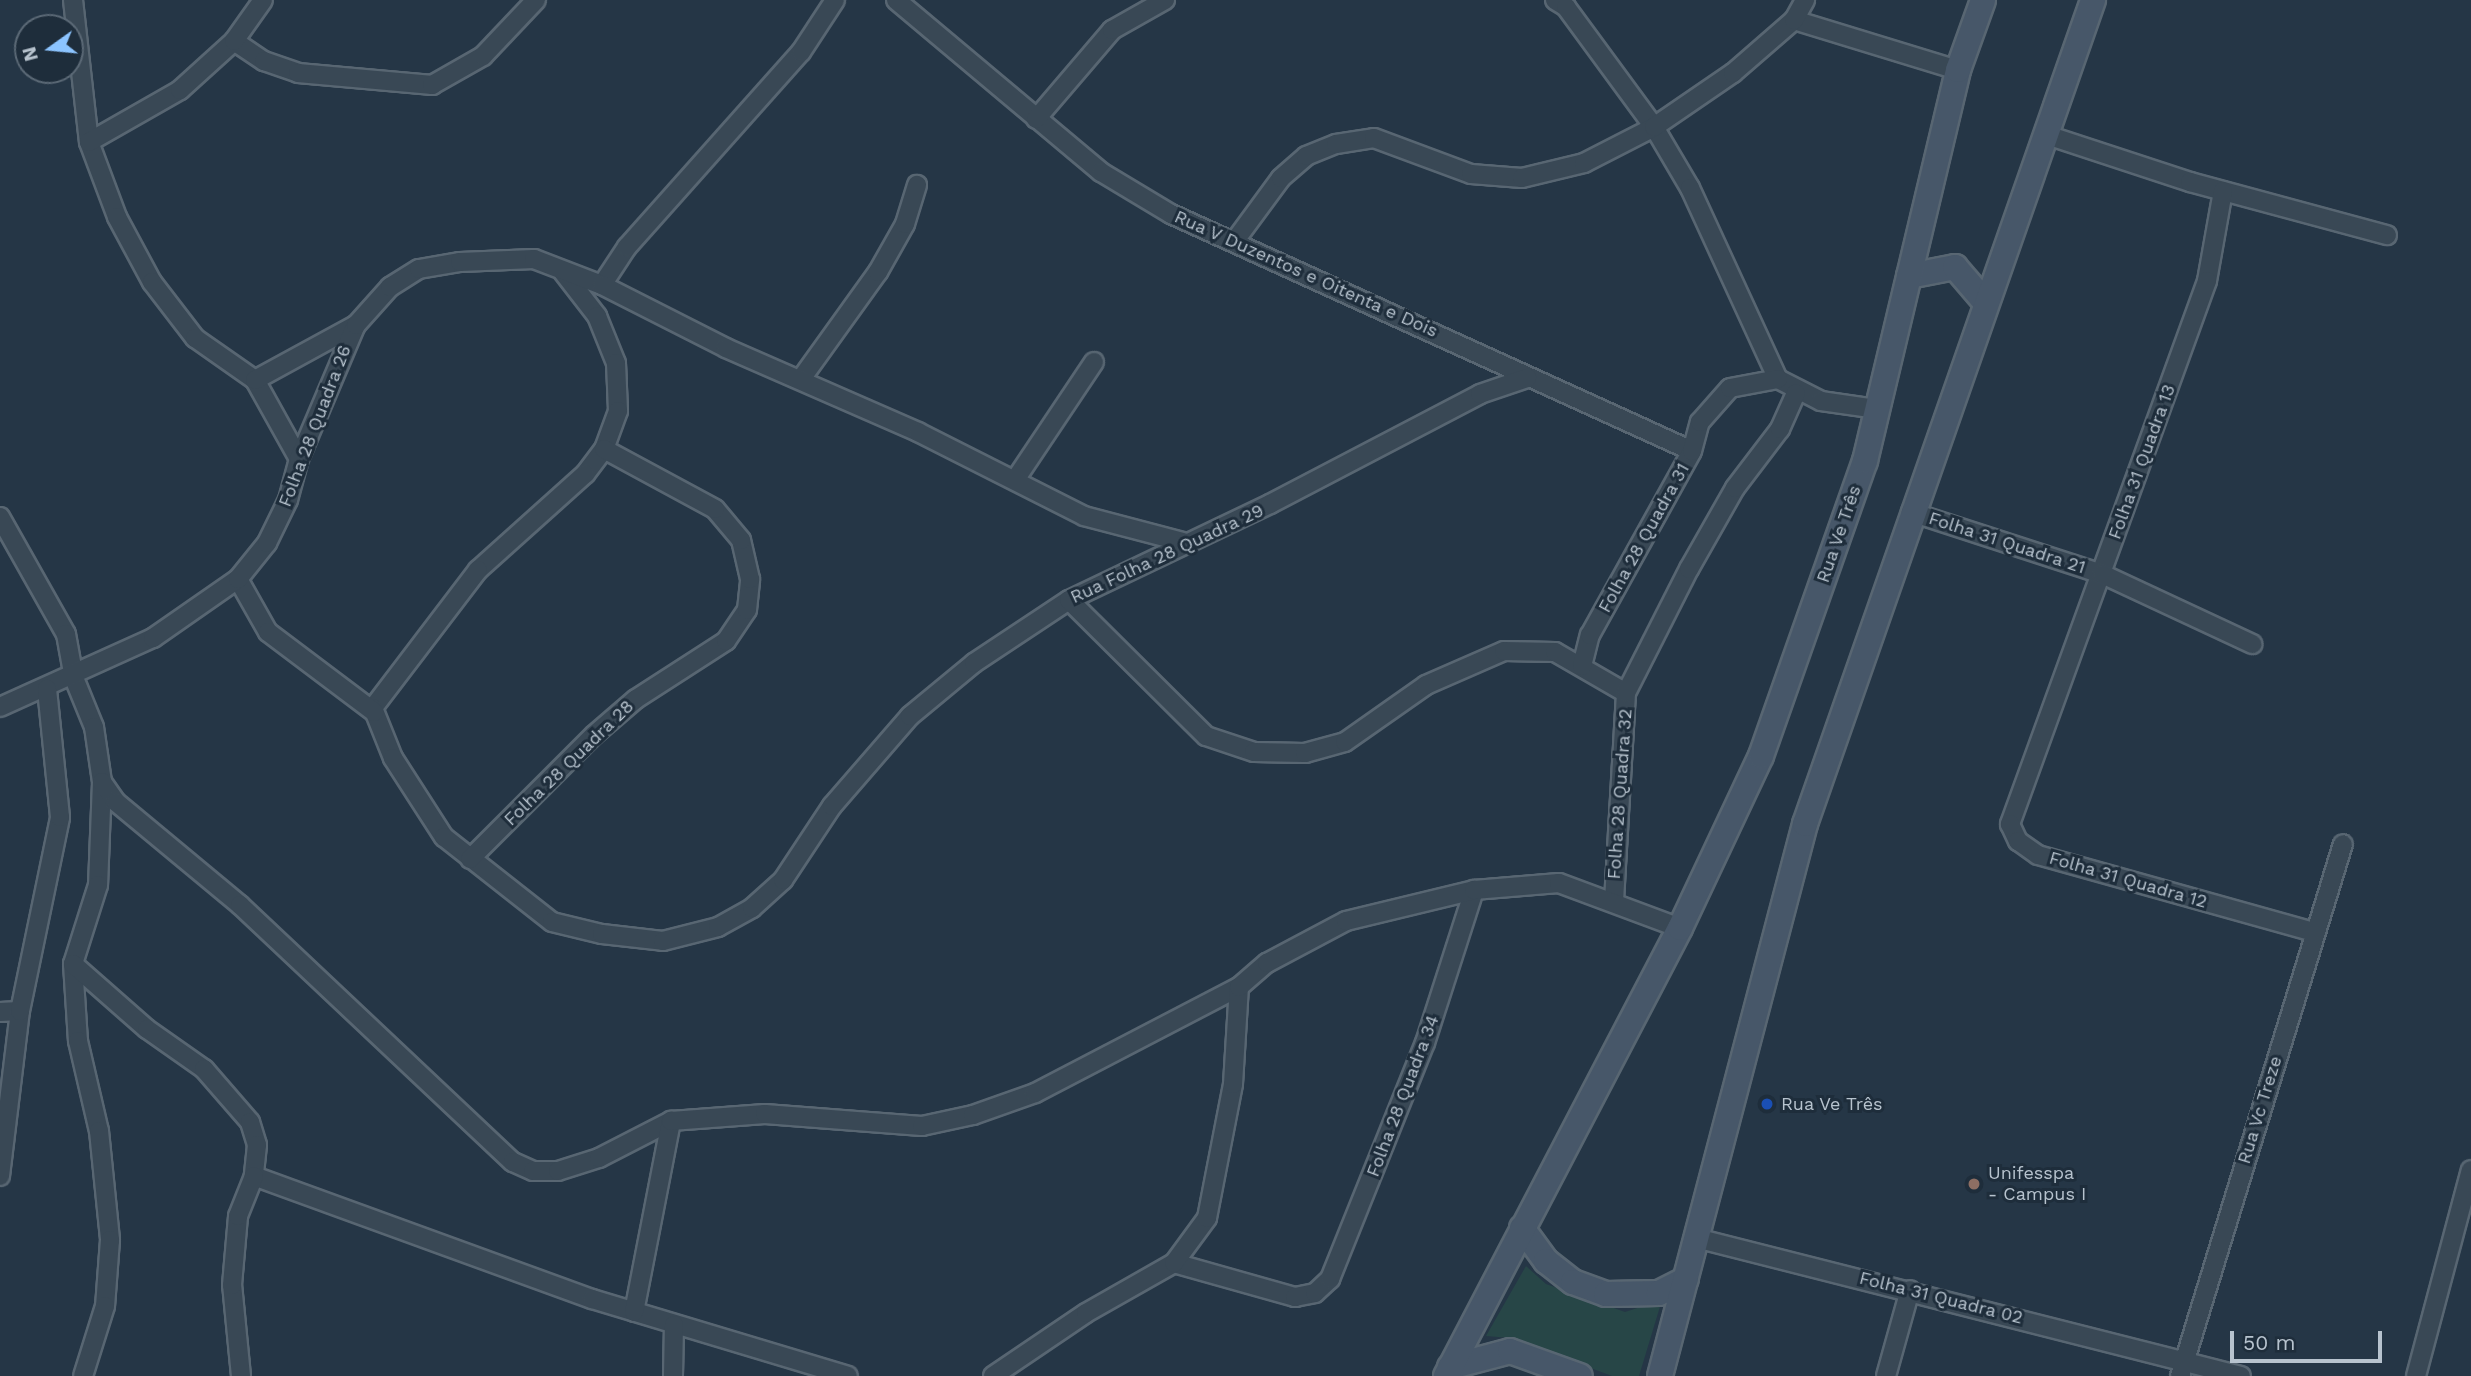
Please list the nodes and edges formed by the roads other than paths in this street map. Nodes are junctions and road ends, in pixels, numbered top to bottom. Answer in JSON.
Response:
{"nodes":[{"id":1,"x":73,"y":0,"type":"edge"},
{"id":2,"x":263,"y":0,"type":"edge"},
{"id":3,"x":536,"y":0,"type":"edge"},
{"id":4,"x":835,"y":0,"type":"edge"},
{"id":5,"x":896,"y":0,"type":"edge"},
{"id":6,"x":1165,"y":0,"type":"edge"},
{"id":7,"x":1805,"y":0,"type":"edge"},
{"id":8,"x":1983,"y":0,"type":"edge"},
{"id":9,"x":2092,"y":0,"type":"edge"},
{"id":10,"x":1563,"y":2,"type":"edge"},
{"id":11,"x":1794,"y":20,"type":"junction"},
{"id":12,"x":234,"y":41,"type":"junction"},
{"id":13,"x":1958,"y":70,"type":"junction"},
{"id":14,"x":1037,"y":119,"type":"junction"},
{"id":15,"x":1654,"y":127,"type":"junction"},
{"id":16,"x":2044,"y":134,"type":"junction"},
{"id":17,"x":89,"y":142,"type":"junction"},
{"id":18,"x":917,"y":185,"type":"dead end"},
{"id":19,"x":2223,"y":191,"type":"junction"},
{"id":20,"x":2387,"y":235,"type":"dead end"},
{"id":21,"x":1234,"y":242,"type":"junction"},
{"id":22,"x":563,"y":272,"type":"junction"},
{"id":23,"x":1909,"y":276,"type":"junction"},
{"id":24,"x":602,"y":285,"type":"junction"},
{"id":25,"x":1985,"y":302,"type":"junction"},
{"id":26,"x":356,"y":325,"type":"junction"},
{"id":27,"x":1094,"y":362,"type":"dead end"},
{"id":28,"x":1527,"y":378,"type":"junction"},
{"id":29,"x":802,"y":379,"type":"junction"},
{"id":30,"x":1778,"y":379,"type":"junction"},
{"id":31,"x":255,"y":380,"type":"junction"},
{"id":32,"x":1796,"y":393,"type":"junction"},
{"id":33,"x":1877,"y":409,"type":"junction"},
{"id":34,"x":604,"y":449,"type":"junction"},
{"id":35,"x":1692,"y":451,"type":"junction"},
{"id":36,"x":299,"y":459,"type":"junction"},
{"id":37,"x":1015,"y":481,"type":"junction"},
{"id":38,"x":1911,"y":512,"type":"junction"},
{"id":39,"x":0,"y":517,"type":"edge"},
{"id":40,"x":1183,"y":542,"type":"junction"},
{"id":41,"x":2102,"y":574,"type":"junction"},
{"id":42,"x":238,"y":579,"type":"junction"},
{"id":43,"x":1069,"y":600,"type":"junction"},
{"id":44,"x":1591,"y":635,"type":"junction"},
{"id":45,"x":2252,"y":644,"type":"dead end"},
{"id":46,"x":1555,"y":652,"type":"junction"},
{"id":47,"x":1582,"y":666,"type":"junction"},
{"id":48,"x":74,"y":678,"type":"junction"},
{"id":49,"x":47,"y":689,"type":"junction"},
{"id":50,"x":1626,"y":693,"type":"junction"},
{"id":51,"x":0,"y":707,"type":"edge"},
{"id":52,"x":375,"y":720,"type":"junction"},
{"id":53,"x":102,"y":782,"type":"junction"},
{"id":54,"x":2343,"y":844,"type":"dead end"},
{"id":55,"x":470,"y":859,"type":"junction"},
{"id":56,"x":1474,"y":890,"type":"junction"},
{"id":57,"x":1614,"y":901,"type":"junction"},
{"id":58,"x":1679,"y":929,"type":"junction"},
{"id":59,"x":2314,"y":932,"type":"junction"},
{"id":60,"x":73,"y":964,"type":"junction"},
{"id":61,"x":1239,"y":987,"type":"junction"},
{"id":62,"x":20,"y":1011,"type":"junction"},
{"id":63,"x":0,"y":1012,"type":"edge"},
{"id":64,"x":671,"y":1121,"type":"junction"},
{"id":65,"x":2471,"y":1170,"type":"edge"},
{"id":66,"x":0,"y":1176,"type":"edge"},
{"id":67,"x":254,"y":1176,"type":"junction"},
{"id":68,"x":1522,"y":1228,"type":"junction"},
{"id":69,"x":1696,"y":1238,"type":"junction"},
{"id":70,"x":1174,"y":1263,"type":"junction"},
{"id":71,"x":1686,"y":1279,"type":"junction"},
{"id":72,"x":1910,"y":1290,"type":"junction"},
{"id":73,"x":634,"y":1312,"type":"junction"},
{"id":74,"x":674,"y":1325,"type":"junction"},
{"id":75,"x":2182,"y":1368,"type":"edge"},
{"id":76,"x":1448,"y":1372,"type":"edge"},
{"id":77,"x":83,"y":1376,"type":"edge"},
{"id":78,"x":241,"y":1376,"type":"edge"},
{"id":79,"x":673,"y":1376,"type":"edge"},
{"id":80,"x":848,"y":1376,"type":"edge"},
{"id":81,"x":993,"y":1376,"type":"edge"},
{"id":82,"x":1580,"y":1376,"type":"edge"},
{"id":83,"x":1660,"y":1376,"type":"edge"},
{"id":84,"x":1886,"y":1376,"type":"edge"},
{"id":85,"x":2241,"y":1376,"type":"edge"},
{"id":86,"x":2416,"y":1376,"type":"edge"}],
"edges":[{"from":1,"to":17,"type":"street"},
{"from":2,"to":12,"type":"street"},
{"from":3,"to":12,"type":"street"},
{"from":4,"to":24,"type":"street"},
{"from":5,"to":14,"type":"street","name":"Rua V Duzentos e Oitenta e Dois"},
{"from":6,"to":14,"type":"street"},
{"from":7,"to":11,"type":"street"},
{"from":8,"to":13,"type":"main road","name":"Rua Ve Três"},
{"from":9,"to":16,"type":"main road"},
{"from":10,"to":15,"type":"street"},
{"from":11,"to":13,"type":"street"},
{"from":11,"to":15,"type":"street"},
{"from":12,"to":17,"type":"street"},
{"from":13,"to":23,"type":"main road","name":"Rua Ve Três"},
{"from":14,"to":21,"type":"street","name":"Rua V Duzentos e Oitenta e Dois"},
{"from":15,"to":21,"type":"street"},
{"from":15,"to":30,"type":"street"},
{"from":16,"to":19,"type":"street"},
{"from":16,"to":25,"type":"main road"},
{"from":17,"to":31,"type":"street"},
{"from":18,"to":29,"type":"street"},
{"from":19,"to":20,"type":"street"},
{"from":19,"to":41,"type":"street","name":"Folha 31 Quadra 13"},
{"from":21,"to":28,"type":"street","name":"Rua V Duzentos e Oitenta e Dois"},
{"from":22,"to":24,"type":"street","name":"Folha 28 Quadra 26"},
{"from":22,"to":26,"type":"street","name":"Folha 28 Quadra 26"},
{"from":22,"to":34,"type":"street"},
{"from":23,"to":25,"type":"main road"},
{"from":23,"to":33,"type":"main road","name":"Rua Ve Três"},
{"from":24,"to":29,"type":"street","name":"Folha 28 Quadra 26"},
{"from":25,"to":38,"type":"main road"},
{"from":26,"to":31,"type":"street"},
{"from":26,"to":36,"type":"street","name":"Folha 28 Quadra 26"},
{"from":27,"to":37,"type":"street"},
{"from":28,"to":35,"type":"street","name":"Folha 28 Quadra 31"},
{"from":28,"to":40,"type":"street","name":"Rua Folha 28 Quadra 29"},
{"from":29,"to":37,"type":"street","name":"Folha 28 Quadra 26"},
{"from":30,"to":32,"type":"street"},
{"from":30,"to":35,"type":"street"},
{"from":31,"to":36,"type":"street"},
{"from":32,"to":33,"type":"street"},
{"from":32,"to":50,"type":"street"},
{"from":33,"to":58,"type":"main road","name":"Rua Ve Três"},
{"from":34,"to":52,"type":"street"},
{"from":34,"to":55,"type":"street","name":"Folha 28 Quadra 28"},
{"from":35,"to":44,"type":"street","name":"Folha 28 Quadra 31"},
{"from":36,"to":42,"type":"street","name":"Folha 28 Quadra 26"},
{"from":37,"to":40,"type":"street","name":"Folha 28 Quadra 26"},
{"from":38,"to":41,"type":"street","name":"Folha 31 Quadra 21"},
{"from":38,"to":69,"type":"main road"},
{"from":39,"to":48,"type":"street"},
{"from":40,"to":43,"type":"street","name":"Rua Folha 28 Quadra 29"},
{"from":41,"to":45,"type":"street"},
{"from":41,"to":59,"type":"street","name":"Folha 31 Quadra 12"},
{"from":42,"to":48,"type":"street","name":"Folha 28 Quadra 26"},
{"from":42,"to":52,"type":"street"},
{"from":43,"to":46,"type":"street","name":"Folha 28 Quadra 32"},
{"from":43,"to":55,"type":"street","name":"Rua Folha 28 Quadra 29"},
{"from":44,"to":46,"type":"street"},
{"from":44,"to":47,"type":"street","name":"Folha 28 Quadra 31"},
{"from":46,"to":47,"type":"street","name":"Folha 28 Quadra 32"},
{"from":47,"to":50,"type":"street","name":"Folha 28 Quadra 32"},
{"from":48,"to":49,"type":"street","name":"Folha 28 Quadra 26"},
{"from":48,"to":53,"type":"street"},
{"from":49,"to":51,"type":"street","name":"Folha 28 Quadra 26"},
{"from":49,"to":62,"type":"street"},
{"from":50,"to":57,"type":"street","name":"Folha 28 Quadra 32"},
{"from":52,"to":55,"type":"street","name":"Rua Folha 28 Quadra 29"},
{"from":53,"to":60,"type":"street"},
{"from":53,"to":64,"type":"street"},
{"from":54,"to":59,"type":"street","name":"Rua Vc Treze"},
{"from":56,"to":57,"type":"street"},
{"from":56,"to":61,"type":"street"},
{"from":56,"to":70,"type":"street","name":"Folha 28 Quadra 34"},
{"from":57,"to":58,"type":"street"},
{"from":58,"to":68,"type":"main road","name":"Rua Ve Três"},
{"from":59,"to":75,"type":"street","name":"Rua Vc Treze"},
{"from":60,"to":67,"type":"street"},
{"from":60,"to":77,"type":"street"},
{"from":61,"to":64,"type":"street"},
{"from":61,"to":70,"type":"street"},
{"from":62,"to":63,"type":"street"},
{"from":62,"to":66,"type":"street"},
{"from":64,"to":73,"type":"street"},
{"from":65,"to":86,"type":"street"},
{"from":67,"to":73,"type":"street"},
{"from":67,"to":78,"type":"street"},
{"from":68,"to":71,"type":"main road"},
{"from":68,"to":76,"type":"main road","name":"Rua Ve Três"},
{"from":69,"to":71,"type":"main road"},
{"from":69,"to":72,"type":"street","name":"Folha 31 Quadra 02"},
{"from":70,"to":81,"type":"street"},
{"from":71,"to":83,"type":"main road"},
{"from":72,"to":75,"type":"street","name":"Folha 31 Quadra 02"},
{"from":72,"to":84,"type":"street"},
{"from":73,"to":74,"type":"street"},
{"from":74,"to":79,"type":"street"},
{"from":74,"to":80,"type":"street"},
{"from":75,"to":85,"type":"street","name":"Folha 31 Quadra 02"},
{"from":76,"to":82,"type":"main road"}]}
